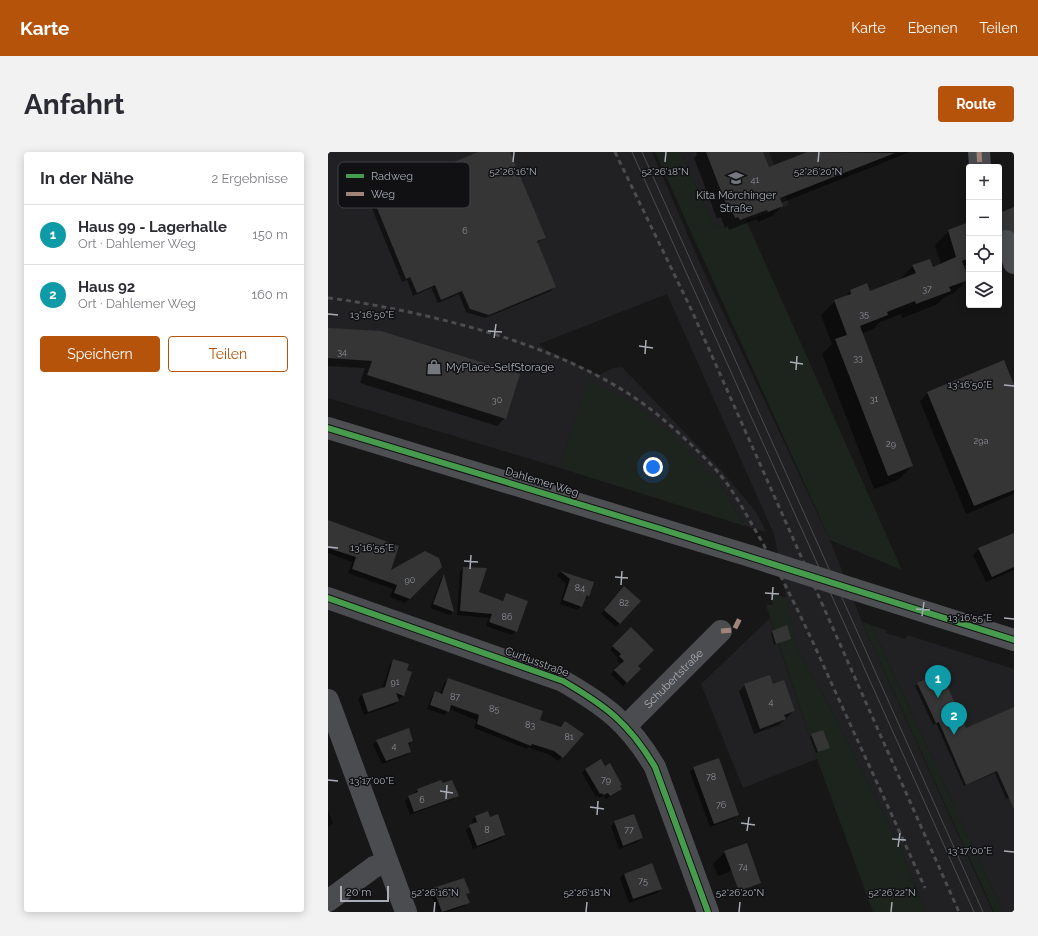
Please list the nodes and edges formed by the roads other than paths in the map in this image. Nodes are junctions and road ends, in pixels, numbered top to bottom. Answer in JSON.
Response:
{"nodes":[{"id":1,"x":979,"y":152,"type":"edge"},
{"id":2,"x":980,"y":164,"type":"edge"},
{"id":3,"x":1006,"y":241,"type":"tunnel mouth"},
{"id":4,"x":1014,"y":263,"type":"edge"},
{"id":5,"x":328,"y":428,"type":"edge"},
{"id":6,"x":328,"y":598,"type":"edge"},
{"id":7,"x":721,"y":631,"type":"dead end"},
{"id":8,"x":1014,"y":640,"type":"edge"},
{"id":9,"x":328,"y":700,"type":"edge"},
{"id":10,"x":626,"y":726,"type":"junction"},
{"id":11,"x":387,"y":862,"type":"junction"},
{"id":12,"x":328,"y":901,"type":"edge"},
{"id":13,"x":406,"y":912,"type":"edge"},
{"id":14,"x":708,"y":912,"type":"edge"}],
"edges":[{"from":1,"to":2,"type":"street"},
{"from":3,"to":4,"type":"street"},
{"from":5,"to":8,"type":"main road","name":"Dahlemer Weg","bridge":true},
{"from":6,"to":10,"type":"street","name":"Curtiusstraße"},
{"from":7,"to":10,"type":"street","name":"Schubertstraße"},
{"from":9,"to":11,"type":"street"},
{"from":10,"to":14,"type":"street","name":"Curtiusstraße"},
{"from":11,"to":12,"type":"street"},
{"from":11,"to":13,"type":"street"}]}
